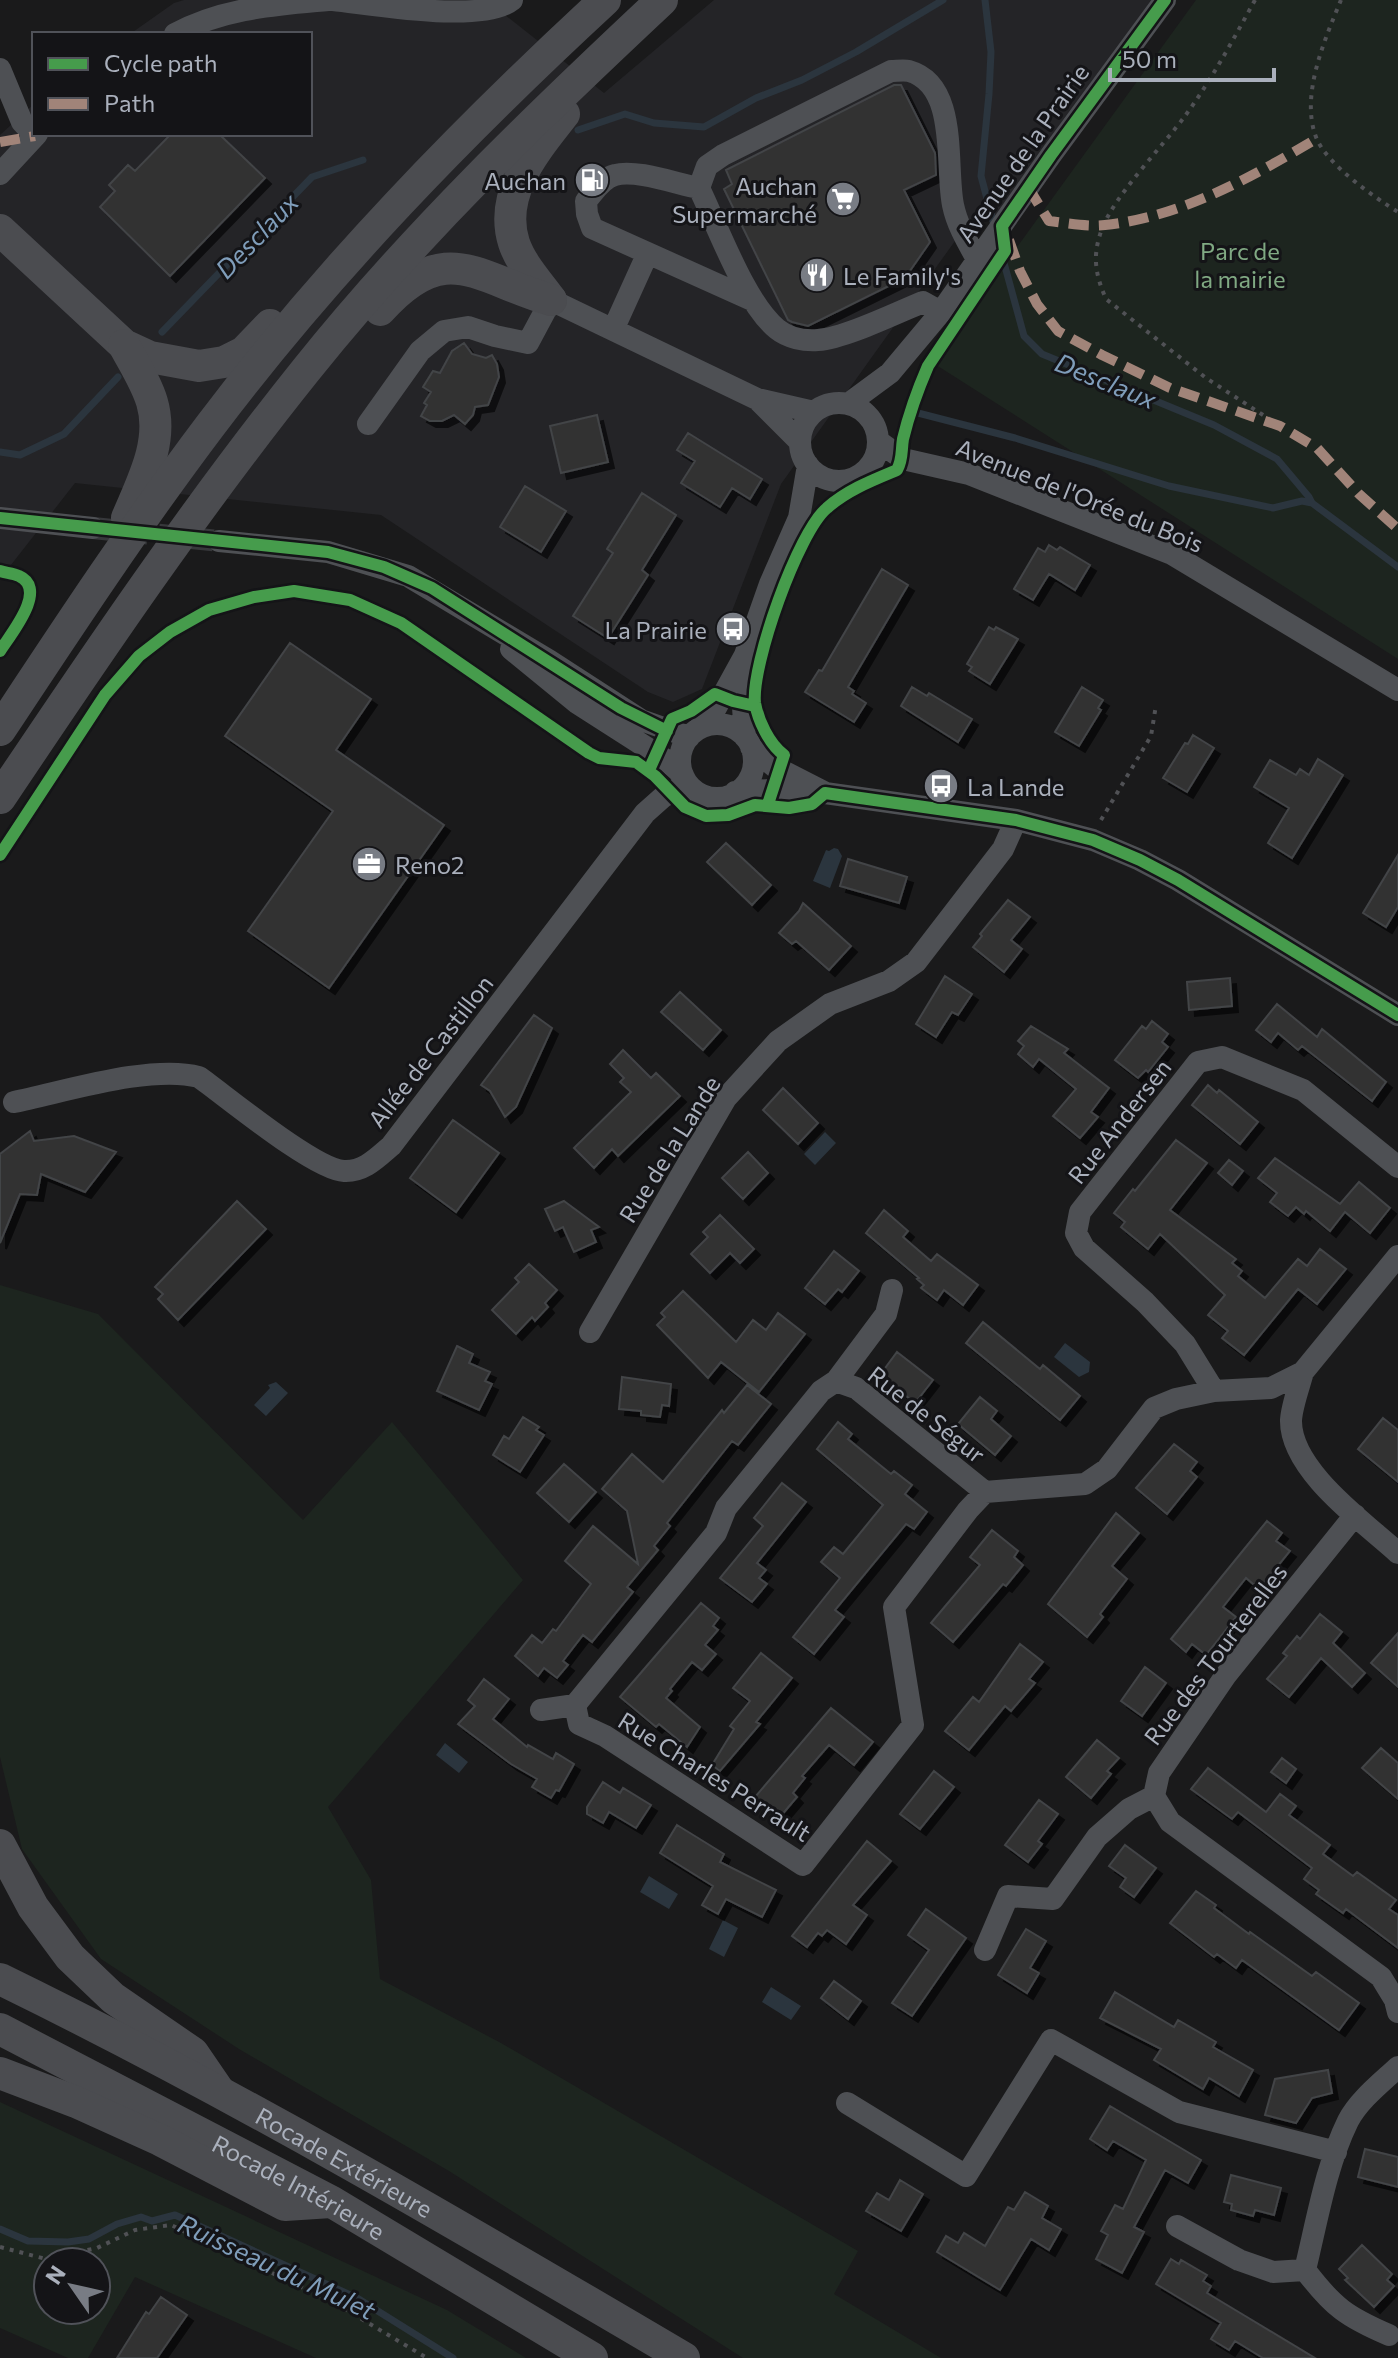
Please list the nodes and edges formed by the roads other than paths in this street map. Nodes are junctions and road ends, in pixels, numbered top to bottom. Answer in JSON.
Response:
{"nodes":[{"id":1,"x":330,"y":0,"type":"edge"},
{"id":2,"x":512,"y":0,"type":"edge"},
{"id":3,"x":605,"y":0,"type":"edge"},
{"id":4,"x":662,"y":0,"type":"edge"},
{"id":5,"x":1165,"y":0,"type":"edge"},
{"id":6,"x":573,"y":29,"type":"junction"},
{"id":7,"x":629,"y":31,"type":"junction"},
{"id":8,"x":179,"y":32,"type":"edge"},
{"id":9,"x":0,"y":69,"type":"edge"},
{"id":10,"x":32,"y":131,"type":"edge"},
{"id":11,"x":35,"y":136,"type":"edge"},
{"id":12,"x":0,"y":174,"type":"edge"},
{"id":13,"x":699,"y":188,"type":"junction"},
{"id":14,"x":0,"y":230,"type":"edge"},
{"id":15,"x":647,"y":255,"type":"junction"},
{"id":16,"x":978,"y":261,"type":"junction"},
{"id":17,"x":551,"y":300,"type":"junction"},
{"id":18,"x":752,"y":300,"type":"junction"},
{"id":19,"x":941,"y":312,"type":"junction"},
{"id":20,"x":613,"y":330,"type":"junction"},
{"id":21,"x":124,"y":345,"type":"junction"},
{"id":22,"x":890,"y":373,"type":"junction"},
{"id":23,"x":757,"y":399,"type":"junction"},
{"id":24,"x":848,"y":404,"type":"junction"},
{"id":25,"x":814,"y":412,"type":"junction"},
{"id":26,"x":368,"y":424,"type":"dead end"},
{"id":27,"x":875,"y":432,"type":"junction"},
{"id":28,"x":800,"y":442,"type":"junction"},
{"id":29,"x":903,"y":459,"type":"junction"},
{"id":30,"x":808,"y":465,"type":"junction"},
{"id":31,"x":868,"y":467,"type":"junction"},
{"id":32,"x":837,"y":480,"type":"junction"},
{"id":33,"x":0,"y":518,"type":"edge"},
{"id":34,"x":799,"y":518,"type":"junction"},
{"id":35,"x":93,"y":528,"type":"tunnel mouth"},
{"id":36,"x":219,"y":541,"type":"tunnel mouth"},
{"id":37,"x":172,"y":546,"type":"junction"},
{"id":38,"x":103,"y":575,"type":"junction"},
{"id":39,"x":481,"y":621,"type":"junction"},
{"id":40,"x":745,"y":655,"type":"junction"},
{"id":41,"x":1398,"y":690,"type":"edge"},
{"id":42,"x":0,"y":730,"type":"edge"},
{"id":43,"x":694,"y":733,"type":"junction"},
{"id":44,"x":748,"y":742,"type":"junction"},
{"id":45,"x":685,"y":779,"type":"junction"},
{"id":46,"x":735,"y":792,"type":"junction"},
{"id":47,"x":825,"y":793,"type":"junction"},
{"id":48,"x":0,"y":798,"type":"edge"},
{"id":49,"x":1016,"y":820,"type":"junction"},
{"id":50,"x":1398,"y":1015,"type":"edge"},
{"id":51,"x":14,"y":1102,"type":"dead end"},
{"id":52,"x":1398,"y":1167,"type":"edge"},
{"id":53,"x":1398,"y":1256,"type":"edge"},
{"id":54,"x":892,"y":1290,"type":"dead end"},
{"id":55,"x":590,"y":1332,"type":"dead end"},
{"id":56,"x":1303,"y":1372,"type":"junction"},
{"id":57,"x":836,"y":1381,"type":"junction"},
{"id":58,"x":1214,"y":1391,"type":"junction"},
{"id":59,"x":985,"y":1492,"type":"junction"},
{"id":60,"x":1355,"y":1515,"type":"junction"},
{"id":61,"x":1398,"y":1553,"type":"edge"},
{"id":62,"x":575,"y":1705,"type":"junction"},
{"id":63,"x":541,"y":1710,"type":"dead end"},
{"id":64,"x":1154,"y":1796,"type":"junction"},
{"id":65,"x":0,"y":1845,"type":"edge"},
{"id":66,"x":985,"y":1950,"type":"dead end"},
{"id":67,"x":0,"y":1979,"type":"edge"},
{"id":68,"x":1398,"y":2012,"type":"edge"},
{"id":69,"x":0,"y":2029,"type":"edge"},
{"id":70,"x":1398,"y":2067,"type":"edge"},
{"id":71,"x":0,"y":2073,"type":"edge"},
{"id":72,"x":220,"y":2094,"type":"junction"},
{"id":73,"x":847,"y":2103,"type":"dead end"},
{"id":74,"x":1336,"y":2152,"type":"junction"},
{"id":75,"x":332,"y":2202,"type":"junction"},
{"id":76,"x":1177,"y":2226,"type":"dead end"},
{"id":77,"x":1305,"y":2270,"type":"junction"},
{"id":78,"x":1389,"y":2335,"type":"dead end"},
{"id":79,"x":592,"y":2358,"type":"edge"},
{"id":80,"x":684,"y":2358,"type":"edge"}],
"edges":[{"from":1,"to":2,"type":"street"},
{"from":1,"to":8,"type":"street"},
{"from":3,"to":6,"type":"highway"},
{"from":4,"to":7,"type":"highway"},
{"from":5,"to":16,"type":"street","name":"Avenue de la Prairie"},
{"from":6,"to":21,"type":"highway"},
{"from":6,"to":38,"type":"highway"},
{"from":7,"to":17,"type":"highway"},
{"from":7,"to":37,"type":"highway"},
{"from":9,"to":10,"type":"street"},
{"from":11,"to":12,"type":"street"},
{"from":13,"to":15,"type":"street"},
{"from":13,"to":16,"type":"street"},
{"from":13,"to":18,"type":"street"},
{"from":14,"to":21,"type":"highway"},
{"from":15,"to":18,"type":"street"},
{"from":15,"to":20,"type":"street"},
{"from":16,"to":19,"type":"street","name":"Avenue de la Prairie"},
{"from":17,"to":20,"type":"street"},
{"from":17,"to":26,"type":"street"},
{"from":17,"to":37,"type":"highway"},
{"from":18,"to":19,"type":"street"},
{"from":19,"to":22,"type":"street","name":"Avenue de la Prairie"},
{"from":20,"to":23,"type":"street"},
{"from":21,"to":38,"type":"highway"},
{"from":22,"to":24,"type":"street","name":"Avenue de la Prairie"},
{"from":22,"to":27,"type":"street","name":"Avenue de la Prairie"},
{"from":23,"to":25,"type":"street"},
{"from":23,"to":28,"type":"street"},
{"from":24,"to":25,"type":"street","name":"Avenue de la Prairie"},
{"from":24,"to":27,"type":"street"},
{"from":25,"to":28,"type":"street"},
{"from":27,"to":29,"type":"street"},
{"from":27,"to":31,"type":"street","name":"Avenue de la Prairie"},
{"from":28,"to":30,"type":"street"},
{"from":29,"to":31,"type":"street"},
{"from":29,"to":41,"type":"street","name":"Avenue de l'Orée du Bois"},
{"from":30,"to":32,"type":"street"},
{"from":30,"to":34,"type":"street"},
{"from":31,"to":32,"type":"street"},
{"from":32,"to":34,"type":"street"},
{"from":33,"to":35,"type":"street"},
{"from":34,"to":40,"type":"street"},
{"from":36,"to":39,"type":"street"},
{"from":37,"to":48,"type":"highway"},
{"from":38,"to":42,"type":"highway"},
{"from":39,"to":43,"type":"street"},
{"from":39,"to":45,"type":"street"},
{"from":40,"to":43,"type":"street"},
{"from":40,"to":44,"type":"street"},
{"from":43,"to":44,"type":"street"},
{"from":43,"to":45,"type":"street"},
{"from":44,"to":46,"type":"street"},
{"from":44,"to":47,"type":"street"},
{"from":45,"to":46,"type":"street"},
{"from":45,"to":51,"type":"street","name":"Allée de Castillon"},
{"from":46,"to":47,"type":"street"},
{"from":47,"to":49,"type":"street"},
{"from":49,"to":50,"type":"street"},
{"from":49,"to":55,"type":"street","name":"Rue de la Lande"},
{"from":52,"to":58,"type":"street","name":"Rue Andersen"},
{"from":53,"to":56,"type":"street"},
{"from":54,"to":57,"type":"street"},
{"from":56,"to":58,"type":"street"},
{"from":56,"to":60,"type":"street"},
{"from":57,"to":59,"type":"street","name":"Rue de Ségur"},
{"from":57,"to":62,"type":"street"},
{"from":58,"to":59,"type":"street"},
{"from":59,"to":62,"type":"street","name":"Rue Charles Perrault"},
{"from":60,"to":61,"type":"street"},
{"from":60,"to":64,"type":"street","name":"Rue des Tourterelles"},
{"from":62,"to":63,"type":"street"},
{"from":64,"to":66,"type":"street"},
{"from":64,"to":68,"type":"street"},
{"from":65,"to":72,"type":"highway"},
{"from":67,"to":72,"type":"highway","name":"Rocade Extérieure"},
{"from":69,"to":75,"type":"highway","name":"Rocade Intérieure"},
{"from":70,"to":74,"type":"street"},
{"from":71,"to":75,"type":"highway"},
{"from":72,"to":80,"type":"highway","name":"Rocade Extérieure"},
{"from":73,"to":74,"type":"street"},
{"from":74,"to":77,"type":"street"},
{"from":75,"to":79,"type":"highway","name":"Rocade Intérieure"},
{"from":76,"to":77,"type":"street"},
{"from":77,"to":78,"type":"street"}]}
